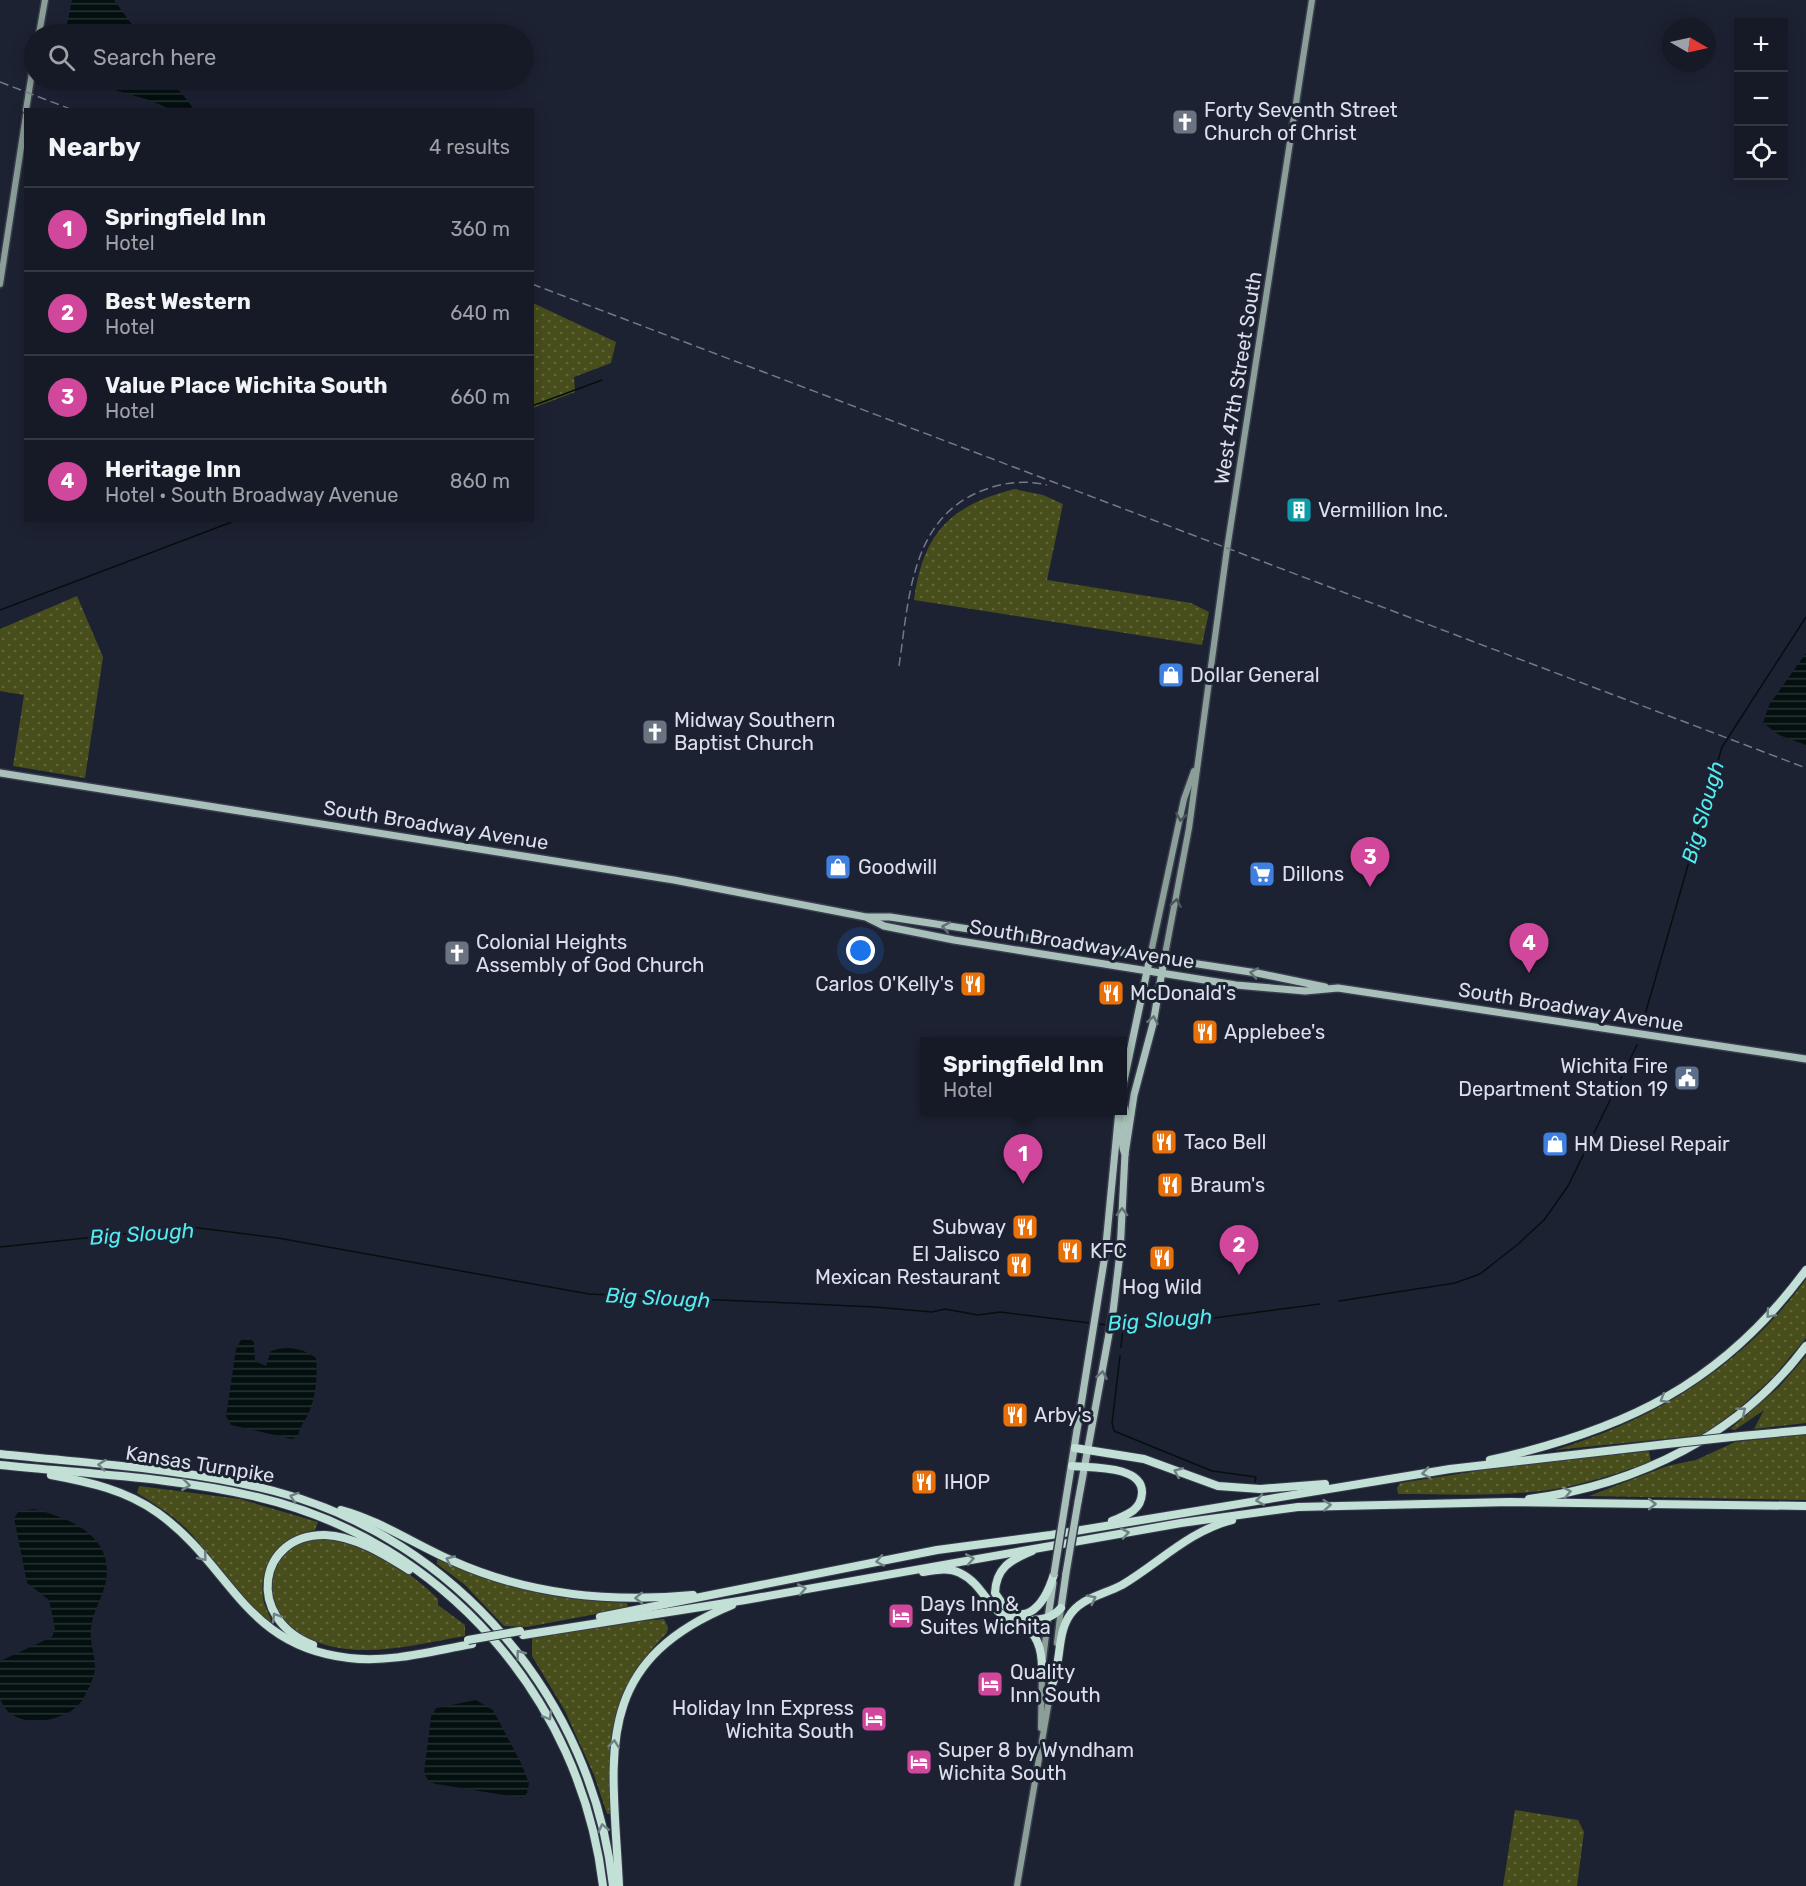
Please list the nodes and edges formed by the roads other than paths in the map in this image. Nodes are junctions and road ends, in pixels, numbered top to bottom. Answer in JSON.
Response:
{"nodes":[{"id":1,"x":45,"y":0,"type":"edge"},
{"id":2,"x":1312,"y":0,"type":"edge"},
{"id":3,"x":41,"y":24,"type":"edge"},
{"id":4,"x":29,"y":90,"type":"edge"},
{"id":5,"x":26,"y":108,"type":"edge"},
{"id":6,"x":24,"y":128,"type":"edge"},
{"id":7,"x":0,"y":284,"type":"edge"},
{"id":8,"x":1197,"y":762,"type":"junction"},
{"id":9,"x":0,"y":773,"type":"edge"},
{"id":10,"x":866,"y":917,"type":"junction"},
{"id":11,"x":1149,"y":957,"type":"junction"},
{"id":12,"x":1164,"y":960,"type":"junction"},
{"id":13,"x":1146,"y":970,"type":"junction"},
{"id":14,"x":1162,"y":972,"type":"junction"},
{"id":15,"x":1331,"y":988,"type":"junction"},
{"id":16,"x":1133,"y":1041,"type":"junction"},
{"id":17,"x":1806,"y":1059,"type":"edge"},
{"id":18,"x":1127,"y":1068,"type":"edge"},
{"id":19,"x":1134,"y":1095,"type":"junction"},
{"id":20,"x":1118,"y":1115,"type":"edge"},
{"id":21,"x":1124,"y":1115,"type":"edge"},
{"id":22,"x":1125,"y":1155,"type":"junction"},
{"id":23,"x":1806,"y":1270,"type":"edge"},
{"id":24,"x":1806,"y":1346,"type":"edge"},
{"id":25,"x":1806,"y":1430,"type":"edge"},
{"id":26,"x":1076,"y":1448,"type":"junction"},
{"id":27,"x":1089,"y":1450,"type":"junction"},
{"id":28,"x":0,"y":1454,"type":"edge"},
{"id":29,"x":1,"y":1465,"type":"edge"},
{"id":30,"x":1072,"y":1466,"type":"junction"},
{"id":31,"x":1086,"y":1467,"type":"junction"},
{"id":32,"x":1450,"y":1469,"type":"junction"},
{"id":33,"x":1401,"y":1476,"type":"junction"},
{"id":34,"x":1510,"y":1502,"type":"junction"},
{"id":35,"x":315,"y":1504,"type":"junction"},
{"id":36,"x":1806,"y":1506,"type":"edge"},
{"id":37,"x":1269,"y":1511,"type":"junction"},
{"id":38,"x":1103,"y":1525,"type":"junction"},
{"id":39,"x":1046,"y":1545,"type":"junction"},
{"id":40,"x":1054,"y":1574,"type":"junction"},
{"id":41,"x":871,"y":1576,"type":"junction"},
{"id":42,"x":719,"y":1593,"type":"junction"},
{"id":43,"x":744,"y":1600,"type":"junction"},
{"id":44,"x":1061,"y":1608,"type":"junction"},
{"id":45,"x":1048,"y":1618,"type":"junction"},
{"id":46,"x":476,"y":1619,"type":"junction"},
{"id":47,"x":1019,"y":1621,"type":"junction"},
{"id":48,"x":522,"y":1633,"type":"junction"},
{"id":49,"x":470,"y":1642,"type":"junction"},
{"id":50,"x":1042,"y":1669,"type":"junction"},
{"id":51,"x":1052,"y":1685,"type":"junction"},
{"id":52,"x":1041,"y":1736,"type":"junction"},
{"id":53,"x":603,"y":1886,"type":"edge"},
{"id":54,"x":613,"y":1886,"type":"edge"},
{"id":55,"x":619,"y":1886,"type":"edge"},
{"id":56,"x":1017,"y":1886,"type":"edge"}],
"edges":[{"from":1,"to":3,"type":"street"},
{"from":2,"to":8,"type":"street","name":"West 47th Street South"},
{"from":4,"to":5,"type":"street"},
{"from":6,"to":7,"type":"street"},
{"from":8,"to":11,"type":"street","one_way":true},
{"from":12,"to":8,"type":"street","one_way":true},
{"from":9,"to":10,"type":"main road","name":"South Broadway Avenue"},
{"from":11,"to":10,"type":"main road","name":"South Broadway Avenue","one_way":true},
{"from":10,"to":13,"type":"main road","name":"South Broadway Avenue"},
{"from":11,"to":12,"type":"main road","name":"South Broadway Avenue"},
{"from":11,"to":13,"type":"main road"},
{"from":12,"to":14,"type":"main road"},
{"from":15,"to":12,"type":"main road","name":"South Broadway Avenue","one_way":true},
{"from":13,"to":14,"type":"main road","name":"South Broadway Avenue"},
{"from":13,"to":16,"type":"main road"},
{"from":14,"to":15,"type":"main road","name":"South Broadway Avenue"},
{"from":19,"to":14,"type":"main road","one_way":true},
{"from":15,"to":17,"type":"main road","name":"South Broadway Avenue"},
{"from":16,"to":18,"type":"main road"},
{"from":16,"to":19,"type":"main road"},
{"from":19,"to":22,"type":"main road"},
{"from":20,"to":26,"type":"main road"},
{"from":21,"to":22,"type":"main road"},
{"from":27,"to":22,"type":"main road","one_way":true},
{"from":23,"to":32,"type":"highway","one_way":true},
{"from":34,"to":24,"type":"highway","one_way":true},
{"from":25,"to":32,"type":"highway","bridge":true},
{"from":26,"to":27,"type":"highway"},
{"from":26,"to":30,"type":"main road"},
{"from":27,"to":31,"type":"main road"},
{"from":33,"to":27,"type":"highway","one_way":true},
{"from":35,"to":28,"type":"highway","name":"Kansas Turnpike","one_way":true},
{"from":29,"to":46,"type":"highway","name":"Kansas Turnpike","one_way":true},
{"from":29,"to":49,"type":"highway","one_way":true},
{"from":30,"to":31,"type":"highway"},
{"from":30,"to":40,"type":"main road","bridge":true},
{"from":31,"to":38,"type":"highway"},
{"from":31,"to":44,"type":"main road","bridge":true},
{"from":32,"to":33,"type":"highway","one_way":true},
{"from":33,"to":38,"type":"highway","one_way":true},
{"from":34,"to":36,"type":"highway","one_way":true},
{"from":37,"to":34,"type":"highway","one_way":true},
{"from":42,"to":35,"type":"highway","one_way":true},
{"from":54,"to":35,"type":"highway","name":"Kansas Turnpike","one_way":true},
{"from":39,"to":37,"type":"highway","one_way":true},
{"from":51,"to":37,"type":"highway","one_way":true},
{"from":38,"to":42,"type":"highway","one_way":true},
{"from":39,"to":40,"type":"highway"},
{"from":41,"to":39,"type":"highway","one_way":true},
{"from":40,"to":45,"type":"main road"},
{"from":43,"to":41,"type":"highway","one_way":true},
{"from":41,"to":47,"type":"highway"},
{"from":42,"to":48,"type":"highway"},
{"from":43,"to":48,"type":"highway"},
{"from":55,"to":43,"type":"highway","one_way":true},
{"from":44,"to":45,"type":"highway"},
{"from":44,"to":51,"type":"street"},
{"from":45,"to":47,"type":"highway"},
{"from":45,"to":50,"type":"street"},
{"from":49,"to":46,"type":"highway","one_way":true},
{"from":46,"to":53,"type":"highway","name":"Kansas Turnpike","one_way":true},
{"from":47,"to":50,"type":"highway"},
{"from":48,"to":49,"type":"highway","bridge":true},
{"from":50,"to":52,"type":"street"},
{"from":51,"to":52,"type":"street"},
{"from":52,"to":56,"type":"street"}]}
